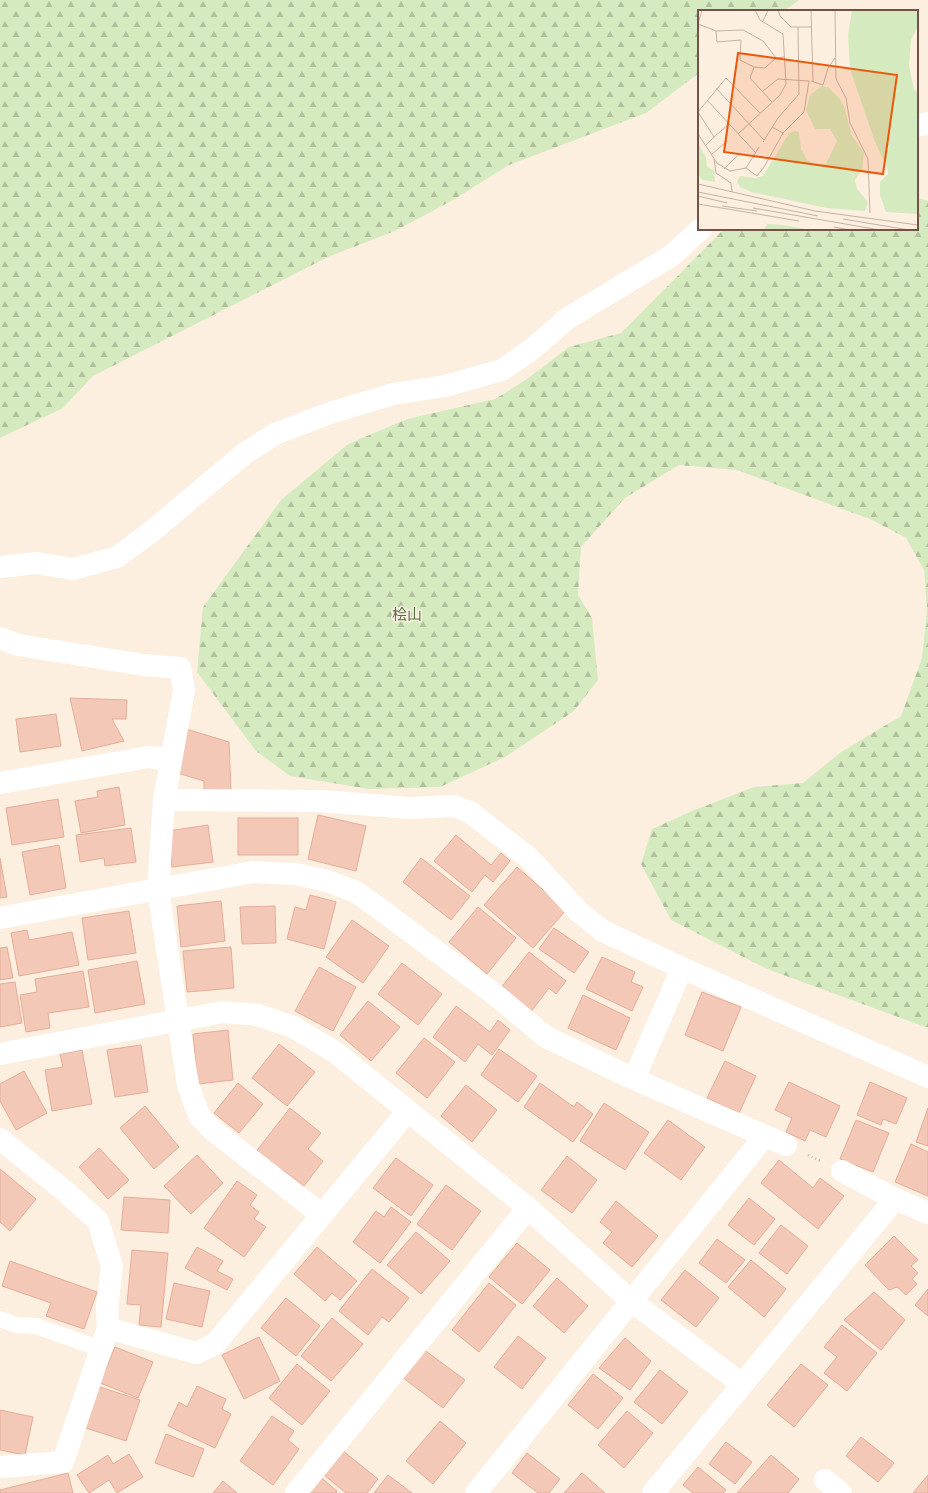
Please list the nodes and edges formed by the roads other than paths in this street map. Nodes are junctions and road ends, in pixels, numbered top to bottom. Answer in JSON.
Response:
{"nodes":[{"id":1,"x":928,"y":123,"type":"edge"},
{"id":2,"x":918,"y":126,"type":"edge"},
{"id":3,"x":700,"y":230,"type":"edge"},
{"id":4,"x":0,"y":567,"type":"edge"},
{"id":5,"x":0,"y":638,"type":"edge"},
{"id":6,"x":171,"y":760,"type":"junction"},
{"id":7,"x":0,"y":783,"type":"edge"},
{"id":8,"x":164,"y":800,"type":"junction"},
{"id":9,"x":158,"y":890,"type":"junction"},
{"id":10,"x":0,"y":918,"type":"edge"},
{"id":11,"x":682,"y":968,"type":"junction"},
{"id":12,"x":178,"y":1019,"type":"junction"},
{"id":13,"x":0,"y":1054,"type":"edge"},
{"id":14,"x":928,"y":1077,"type":"edge"},
{"id":15,"x":634,"y":1079,"type":"junction"},
{"id":16,"x":408,"y":1111,"type":"junction"},
{"id":17,"x":765,"y":1136,"type":"junction"},
{"id":18,"x":0,"y":1139,"type":"edge"},
{"id":19,"x":786,"y":1145,"type":"road end"},
{"id":20,"x":842,"y":1171,"type":"road end"},
{"id":21,"x":895,"y":1199,"type":"junction"},
{"id":22,"x":528,"y":1208,"type":"junction"},
{"id":23,"x":928,"y":1213,"type":"edge"},
{"id":24,"x":322,"y":1215,"type":"junction"},
{"id":25,"x":631,"y":1301,"type":"junction"},
{"id":26,"x":0,"y":1319,"type":"edge"},
{"id":27,"x":108,"y":1328,"type":"junction"},
{"id":28,"x":101,"y":1349,"type":"junction"},
{"id":29,"x":742,"y":1384,"type":"junction"},
{"id":30,"x":0,"y":1467,"type":"edge"},
{"id":31,"x":825,"y":1480,"type":"dead end"},
{"id":32,"x":663,"y":1489,"type":"edge"},
{"id":33,"x":296,"y":1493,"type":"edge"},
{"id":34,"x":476,"y":1493,"type":"edge"},
{"id":35,"x":841,"y":1493,"type":"edge"}],
"edges":[{"from":1,"to":2,"type":"street"},
{"from":3,"to":4,"type":"street"},
{"from":5,"to":6,"type":"street"},
{"from":6,"to":7,"type":"street"},
{"from":6,"to":8,"type":"street"},
{"from":8,"to":9,"type":"street"},
{"from":8,"to":11,"type":"street"},
{"from":9,"to":10,"type":"street"},
{"from":9,"to":12,"type":"street"},
{"from":9,"to":15,"type":"street"},
{"from":11,"to":14,"type":"street"},
{"from":11,"to":15,"type":"street"},
{"from":12,"to":13,"type":"street"},
{"from":12,"to":16,"type":"street"},
{"from":12,"to":24,"type":"street"},
{"from":15,"to":17,"type":"street"},
{"from":16,"to":22,"type":"street"},
{"from":16,"to":24,"type":"street"},
{"from":17,"to":19,"type":"street"},
{"from":17,"to":25,"type":"street"},
{"from":18,"to":27,"type":"street"},
{"from":20,"to":21,"type":"street"},
{"from":21,"to":23,"type":"street"},
{"from":21,"to":29,"type":"street"},
{"from":22,"to":25,"type":"street"},
{"from":22,"to":33,"type":"street"},
{"from":24,"to":27,"type":"street"},
{"from":25,"to":29,"type":"street"},
{"from":25,"to":34,"type":"street"},
{"from":26,"to":28,"type":"lane"},
{"from":27,"to":28,"type":"street"},
{"from":28,"to":30,"type":"street"},
{"from":29,"to":32,"type":"street"},
{"from":31,"to":35,"type":"street"}]}
